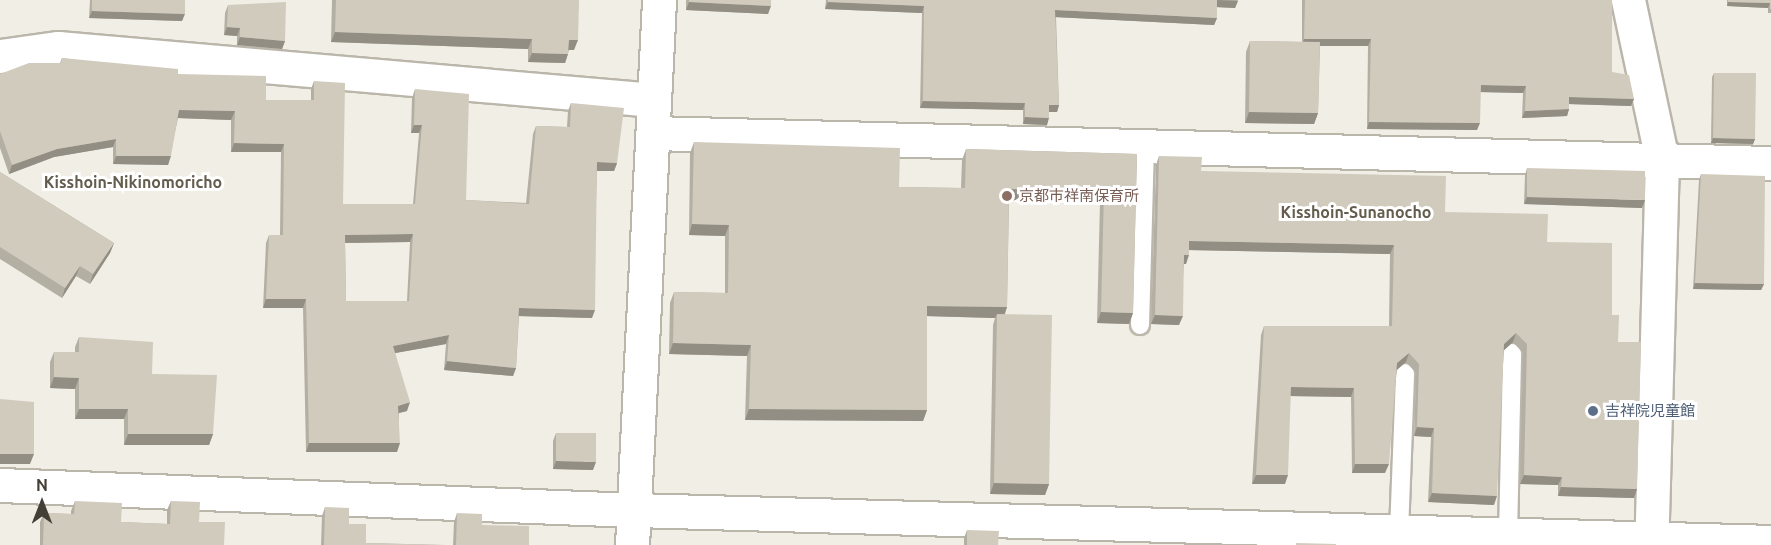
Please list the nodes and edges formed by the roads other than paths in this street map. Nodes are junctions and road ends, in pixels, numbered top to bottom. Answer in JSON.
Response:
{"nodes":[{"id":1,"x":659,"y":0,"type":"edge"},
{"id":2,"x":1628,"y":0,"type":"edge"},
{"id":3,"x":0,"y":56,"type":"edge"},
{"id":4,"x":654,"y":100,"type":"junction"},
{"id":5,"x":653,"y":133,"type":"junction"},
{"id":6,"x":1145,"y":146,"type":"junction"},
{"id":7,"x":1662,"y":160,"type":"junction"},
{"id":8,"x":1771,"y":163,"type":"edge"},
{"id":9,"x":1140,"y":325,"type":"dead end"},
{"id":10,"x":1512,"y":353,"type":"edge"},
{"id":11,"x":1405,"y":373,"type":"edge"},
{"id":12,"x":0,"y":484,"type":"edge"},
{"id":13,"x":634,"y":510,"type":"junction"},
{"id":14,"x":1508,"y":535,"type":"junction"},
{"id":15,"x":1378,"y":536,"type":"edge"},
{"id":16,"x":1651,"y":542,"type":"edge"},
{"id":17,"x":1771,"y":542,"type":"edge"},
{"id":18,"x":632,"y":545,"type":"edge"}],
"edges":[{"from":1,"to":4,"type":"street"},
{"from":2,"to":7,"type":"street"},
{"from":3,"to":4,"type":"street"},
{"from":4,"to":5,"type":"street"},
{"from":5,"to":6,"type":"street"},
{"from":5,"to":13,"type":"street"},
{"from":6,"to":7,"type":"street"},
{"from":6,"to":9,"type":"lane"},
{"from":7,"to":8,"type":"street"},
{"from":7,"to":16,"type":"street"},
{"from":10,"to":14,"type":"lane"},
{"from":11,"to":15,"type":"lane"},
{"from":12,"to":13,"type":"street"},
{"from":13,"to":15,"type":"street"},
{"from":13,"to":18,"type":"street"},
{"from":14,"to":15,"type":"street"},
{"from":14,"to":16,"type":"street"},
{"from":16,"to":17,"type":"street"}]}
